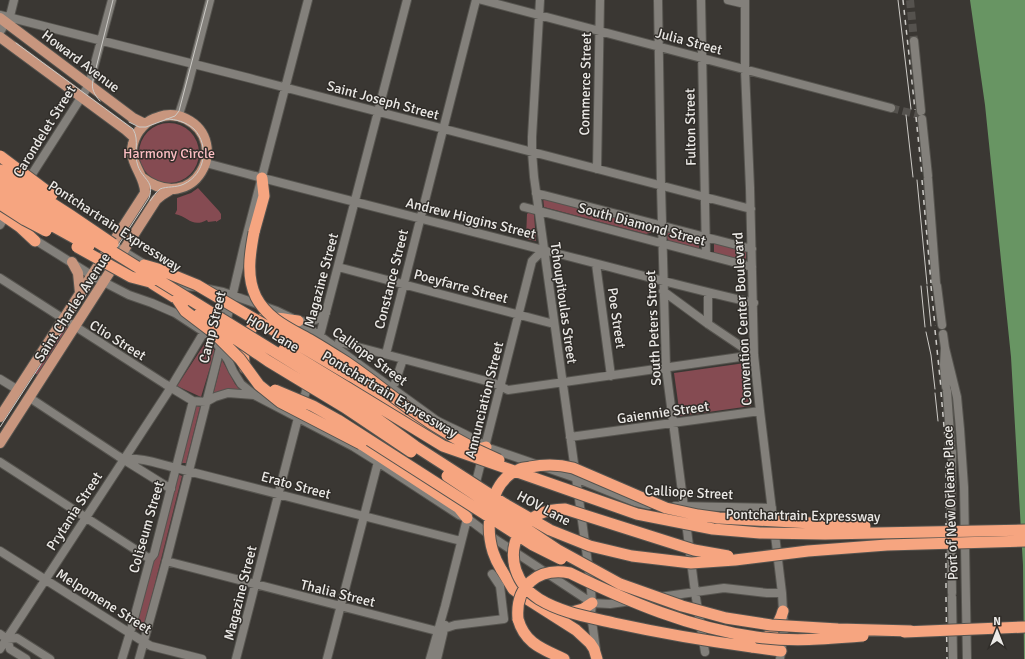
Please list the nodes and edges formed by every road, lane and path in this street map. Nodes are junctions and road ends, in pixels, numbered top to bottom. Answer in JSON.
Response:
{"nodes":[{"id":1,"x":14,"y":0,"type":"edge"},
{"id":2,"x":112,"y":0,"type":"edge"},
{"id":3,"x":210,"y":0,"type":"edge"},
{"id":4,"x":308,"y":0,"type":"edge"},
{"id":5,"x":407,"y":0,"type":"edge"},
{"id":6,"x":476,"y":0,"type":"edge"},
{"id":7,"x":482,"y":0,"type":"edge"},
{"id":8,"x":540,"y":0,"type":"edge"},
{"id":9,"x":600,"y":0,"type":"edge"},
{"id":10,"x":658,"y":0,"type":"edge"},
{"id":11,"x":701,"y":0,"type":"edge"},
{"id":12,"x":728,"y":0,"type":"edge"},
{"id":13,"x":745,"y":2,"type":"edge"},
{"id":14,"x":539,"y":15,"type":"junction"},
{"id":15,"x":4,"y":18,"type":"edge"},
{"id":16,"x":599,"y":31,"type":"junction"},
{"id":17,"x":0,"y":32,"type":"edge"},
{"id":18,"x":0,"y":37,"type":"edge"},
{"id":19,"x":102,"y":40,"type":"junction"},
{"id":20,"x":914,"y":41,"type":"tunnel mouth"},
{"id":21,"x":658,"y":47,"type":"junction"},
{"id":22,"x":702,"y":58,"type":"junction"},
{"id":23,"x":194,"y":64,"type":"junction"},
{"id":24,"x":745,"y":70,"type":"junction"},
{"id":25,"x":89,"y":85,"type":"junction"},
{"id":26,"x":286,"y":88,"type":"junction"},
{"id":27,"x":81,"y":97,"type":"junction"},
{"id":28,"x":890,"y":108,"type":"tunnel mouth"},
{"id":29,"x":378,"y":112,"type":"junction"},
{"id":30,"x":177,"y":116,"type":"junction"},
{"id":31,"x":145,"y":124,"type":"junction"},
{"id":32,"x":442,"y":129,"type":"junction"},
{"id":33,"x":135,"y":138,"type":"junction"},
{"id":34,"x":532,"y":152,"type":"junction"},
{"id":35,"x":0,"y":156,"type":"edge"},
{"id":36,"x":206,"y":163,"type":"junction"},
{"id":37,"x":0,"y":165,"type":"edge"},
{"id":38,"x":597,"y":169,"type":"junction"},
{"id":39,"x":0,"y":170,"type":"edge"},
{"id":40,"x":141,"y":177,"type":"junction"},
{"id":41,"x":262,"y":178,"type":"junction"},
{"id":42,"x":0,"y":181,"type":"edge"},
{"id":43,"x":661,"y":186,"type":"junction"},
{"id":44,"x":24,"y":187,"type":"junction"},
{"id":45,"x":170,"y":190,"type":"junction"},
{"id":46,"x":0,"y":193,"type":"edge"},
{"id":47,"x":536,"y":193,"type":"junction"},
{"id":48,"x":705,"y":197,"type":"junction"},
{"id":49,"x":354,"y":202,"type":"junction"},
{"id":50,"x":0,"y":204,"type":"edge"},
{"id":51,"x":524,"y":207,"type":"dead end"},
{"id":52,"x":751,"y":209,"type":"junction"},
{"id":53,"x":538,"y":210,"type":"junction"},
{"id":54,"x":70,"y":215,"type":"junction"},
{"id":55,"x":2,"y":219,"type":"edge"},
{"id":56,"x":420,"y":219,"type":"junction"},
{"id":57,"x":662,"y":226,"type":"junction"},
{"id":58,"x":706,"y":237,"type":"junction"},
{"id":59,"x":35,"y":240,"type":"joint"},
{"id":60,"x":662,"y":242,"type":"junction"},
{"id":61,"x":112,"y":245,"type":"junction"},
{"id":62,"x":752,"y":248,"type":"junction"},
{"id":63,"x":543,"y":250,"type":"junction"},
{"id":64,"x":124,"y":252,"type":"junction"},
{"id":65,"x":706,"y":254,"type":"junction"},
{"id":66,"x":72,"y":262,"type":"junction"},
{"id":67,"x":596,"y":264,"type":"junction"},
{"id":68,"x":144,"y":265,"type":"junction"},
{"id":69,"x":338,"y":267,"type":"junction"},
{"id":70,"x":752,"y":267,"type":"junction"},
{"id":71,"x":92,"y":275,"type":"junction"},
{"id":72,"x":0,"y":278,"type":"edge"},
{"id":73,"x":663,"y":281,"type":"junction"},
{"id":74,"x":104,"y":282,"type":"junction"},
{"id":75,"x":150,"y":282,"type":"junction"},
{"id":76,"x":403,"y":284,"type":"junction"},
{"id":77,"x":664,"y":291,"type":"junction"},
{"id":78,"x":80,"y":293,"type":"junction"},
{"id":79,"x":708,"y":293,"type":"junction"},
{"id":80,"x":232,"y":296,"type":"junction"},
{"id":81,"x":177,"y":299,"type":"junction"},
{"id":82,"x":754,"y":303,"type":"junction"},
{"id":83,"x":326,"y":313,"type":"junction"},
{"id":84,"x":519,"y":315,"type":"junction"},
{"id":85,"x":62,"y":319,"type":"junction"},
{"id":86,"x":298,"y":321,"type":"junction"},
{"id":87,"x":554,"y":324,"type":"junction"},
{"id":88,"x":708,"y":324,"type":"junction"},
{"id":89,"x":942,"y":325,"type":"dead end"},
{"id":90,"x":75,"y":327,"type":"junction"},
{"id":91,"x":204,"y":332,"type":"junction"},
{"id":92,"x":943,"y":334,"type":"dead end"},
{"id":93,"x":320,"y":336,"type":"junction"},
{"id":94,"x":339,"y":342,"type":"dead end"},
{"id":95,"x":220,"y":347,"type":"junction"},
{"id":96,"x":945,"y":348,"type":"junction"},
{"id":97,"x":386,"y":354,"type":"junction"},
{"id":98,"x":754,"y":354,"type":"junction"},
{"id":99,"x":403,"y":359,"type":"junction"},
{"id":100,"x":666,"y":368,"type":"junction"},
{"id":101,"x":28,"y":373,"type":"junction"},
{"id":102,"x":611,"y":376,"type":"junction"},
{"id":103,"x":0,"y":379,"type":"edge"},
{"id":104,"x":41,"y":381,"type":"junction"},
{"id":105,"x":396,"y":383,"type":"dead end"},
{"id":106,"x":562,"y":383,"type":"junction"},
{"id":107,"x":500,"y":386,"type":"junction"},
{"id":108,"x":170,"y":388,"type":"junction"},
{"id":109,"x":18,"y":390,"type":"junction"},
{"id":110,"x":256,"y":396,"type":"junction"},
{"id":111,"x":30,"y":398,"type":"junction"},
{"id":112,"x":193,"y":401,"type":"junction"},
{"id":113,"x":206,"y":402,"type":"junction"},
{"id":114,"x":279,"y":408,"type":"junction"},
{"id":115,"x":760,"y":412,"type":"junction"},
{"id":116,"x":0,"y":417,"type":"edge"},
{"id":117,"x":298,"y":418,"type":"junction"},
{"id":118,"x":674,"y":423,"type":"junction"},
{"id":119,"x":570,"y":437,"type":"junction"},
{"id":120,"x":0,"y":443,"type":"edge"},
{"id":121,"x":486,"y":446,"type":"junction"},
{"id":122,"x":123,"y":459,"type":"junction"},
{"id":123,"x":0,"y":462,"type":"edge"},
{"id":124,"x":378,"y":462,"type":"junction"},
{"id":125,"x":176,"y":468,"type":"junction"},
{"id":126,"x":189,"y":471,"type":"junction"},
{"id":127,"x":576,"y":478,"type":"junction"},
{"id":128,"x":538,"y":479,"type":"junction"},
{"id":129,"x":171,"y":489,"type":"junction"},
{"id":130,"x":278,"y":494,"type":"junction"},
{"id":131,"x":684,"y":506,"type":"junction"},
{"id":132,"x":772,"y":508,"type":"junction"},
{"id":133,"x":363,"y":516,"type":"junction"},
{"id":134,"x":85,"y":518,"type":"junction"},
{"id":135,"x":467,"y":518,"type":"junction"},
{"id":136,"x":1025,"y":530,"type":"edge"},
{"id":137,"x":953,"y":531,"type":"junction"},
{"id":138,"x":1025,"y":541,"type":"edge"},
{"id":139,"x":461,"y":542,"type":"junction"},
{"id":140,"x":0,"y":545,"type":"edge"},
{"id":141,"x":0,"y":551,"type":"edge"},
{"id":142,"x":757,"y":557,"type":"junction"},
{"id":143,"x":150,"y":559,"type":"junction"},
{"id":144,"x":166,"y":561,"type":"junction"},
{"id":145,"x":492,"y":574,"type":"dead end"},
{"id":146,"x":46,"y":578,"type":"junction"},
{"id":147,"x":620,"y":584,"type":"junction"},
{"id":148,"x":255,"y":585,"type":"junction"},
{"id":149,"x":695,"y":592,"type":"junction"},
{"id":150,"x":782,"y":593,"type":"junction"},
{"id":151,"x":592,"y":606,"type":"junction"},
{"id":152,"x":340,"y":607,"type":"junction"},
{"id":153,"x":540,"y":608,"type":"junction"},
{"id":154,"x":783,"y":611,"type":"junction"},
{"id":155,"x":1025,"y":627,"type":"edge"},
{"id":156,"x":441,"y":630,"type":"junction"},
{"id":157,"x":131,"y":631,"type":"junction"},
{"id":158,"x":911,"y":631,"type":"junction"},
{"id":159,"x":3,"y":637,"type":"edge"},
{"id":160,"x":144,"y":639,"type":"junction"},
{"id":161,"x":752,"y":647,"type":"junction"},
{"id":162,"x":0,"y":649,"type":"edge"},
{"id":163,"x":705,"y":652,"type":"dead end"},
{"id":164,"x":781,"y":655,"type":"edge"},
{"id":165,"x":26,"y":659,"type":"edge"},
{"id":166,"x":50,"y":659,"type":"edge"},
{"id":167,"x":122,"y":659,"type":"edge"},
{"id":168,"x":139,"y":659,"type":"edge"},
{"id":169,"x":202,"y":659,"type":"edge"},
{"id":170,"x":236,"y":659,"type":"edge"},
{"id":171,"x":327,"y":659,"type":"edge"},
{"id":172,"x":430,"y":659,"type":"edge"},
{"id":173,"x":437,"y":659,"type":"edge"},
{"id":174,"x":564,"y":659,"type":"edge"},
{"id":175,"x":597,"y":659,"type":"edge"},
{"id":176,"x":602,"y":659,"type":"edge"},
{"id":177,"x":953,"y":659,"type":"edge"},
{"id":178,"x":967,"y":659,"type":"edge"}],
"edges":[{"from":1,"to":15,"type":"street"},
{"from":2,"to":19,"type":"street","name":"Carondelet Street"},
{"from":3,"to":23,"type":"street"},
{"from":4,"to":26,"type":"street","name":"Camp Street"},
{"from":5,"to":29,"type":"street","name":"Magazine Street"},
{"from":6,"to":32,"type":"street","name":"Constance Street"},
{"from":7,"to":14,"type":"street","name":"Julia Street"},
{"from":8,"to":14,"type":"street","name":"Tchoupitoulas Street"},
{"from":9,"to":16,"type":"street","name":"Commerce Street"},
{"from":10,"to":21,"type":"street","name":"South Peters Street"},
{"from":11,"to":22,"type":"street","name":"Fulton Street"},
{"from":12,"to":13,"type":"street"},
{"from":13,"to":24,"type":"street","name":"Convention Center Boulevard"},
{"from":14,"to":16,"type":"street","name":"Julia Street"},
{"from":14,"to":34,"type":"street","name":"Tchoupitoulas Street"},
{"from":15,"to":17,"type":"street"},
{"from":15,"to":19,"type":"street","name":"Saint Joseph Street"},
{"from":15,"to":25,"type":"main road","name":"Howard Avenue"},
{"from":16,"to":21,"type":"street","name":"Julia Street"},
{"from":16,"to":38,"type":"street","name":"Commerce Street"},
{"from":18,"to":27,"type":"main road","name":"Howard Avenue"},
{"from":19,"to":23,"type":"street","name":"Saint Joseph Street"},
{"from":19,"to":25,"type":"street","name":"Carondelet Street"},
{"from":20,"to":89,"type":"street"},
{"from":21,"to":22,"type":"street","name":"Julia Street"},
{"from":21,"to":43,"type":"street","name":"South Peters Street"},
{"from":22,"to":24,"type":"street","name":"Julia Street"},
{"from":22,"to":48,"type":"street","name":"Fulton Street"},
{"from":23,"to":26,"type":"street","name":"Saint Joseph Street"},
{"from":23,"to":30,"type":"street"},
{"from":24,"to":28,"type":"street","name":"Julia Street"},
{"from":24,"to":52,"type":"street","name":"Convention Center Boulevard"},
{"from":25,"to":27,"type":"street","name":"Carondelet Street"},
{"from":25,"to":31,"type":"main road","name":"Howard Avenue"},
{"from":26,"to":29,"type":"street","name":"Saint Joseph Street"},
{"from":26,"to":41,"type":"street","name":"Camp Street"},
{"from":27,"to":33,"type":"main road","name":"Howard Avenue"},
{"from":27,"to":44,"type":"street","name":"Carondelet Street"},
{"from":29,"to":32,"type":"street","name":"Saint Joseph Street"},
{"from":29,"to":49,"type":"street","name":"Magazine Street"},
{"from":30,"to":31,"type":"main road"},
{"from":30,"to":36,"type":"main road"},
{"from":31,"to":33,"type":"main road"},
{"from":32,"to":34,"type":"street","name":"Saint Joseph Street"},
{"from":32,"to":56,"type":"street","name":"Constance Street"},
{"from":33,"to":40,"type":"main road","name":"Saint Charles Avenue"},
{"from":34,"to":38,"type":"street","name":"Saint Joseph Street"},
{"from":34,"to":47,"type":"street","name":"Tchoupitoulas Street"},
{"from":35,"to":54,"type":"highway","bridge":true},
{"from":36,"to":41,"type":"street","name":"Andrew Higgins Street"},
{"from":36,"to":45,"type":"main road","name":"Saint Charles Avenue"},
{"from":37,"to":44,"type":"street","name":"Calliope Street"},
{"from":38,"to":43,"type":"street","name":"Saint Joseph Street"},
{"from":39,"to":54,"type":"highway","name":"Pontchartrain Expressway","bridge":true},
{"from":40,"to":45,"type":"main road"},
{"from":40,"to":61,"type":"main road","name":"Saint Charles Avenue"},
{"from":41,"to":49,"type":"street","name":"Andrew Higgins Street"},
{"from":41,"to":80,"type":"street","name":"Camp Street"},
{"from":41,"to":128,"type":"highway","bridge":true},
{"from":42,"to":142,"type":"highway","name":"HOV Lane","bridge":true},
{"from":43,"to":48,"type":"street","name":"Saint Joseph Street"},
{"from":43,"to":57,"type":"street","name":"South Peters Street"},
{"from":44,"to":55,"type":"street","name":"Carondelet Street"},
{"from":44,"to":61,"type":"street","name":"Calliope Street"},
{"from":45,"to":64,"type":"main road","name":"Saint Charles Avenue"},
{"from":46,"to":75,"type":"highway","name":"Pontchartrain Expressway","bridge":true},
{"from":47,"to":53,"type":"street","name":"Tchoupitoulas Street"},
{"from":47,"to":57,"type":"street"},
{"from":48,"to":52,"type":"street","name":"Saint Joseph Street"},
{"from":48,"to":58,"type":"street","name":"Fulton Street"},
{"from":49,"to":56,"type":"street","name":"Andrew Higgins Street"},
{"from":49,"to":69,"type":"street","name":"Magazine Street"},
{"from":50,"to":75,"type":"highway","bridge":true},
{"from":51,"to":53,"type":"street","name":"South Diamond Street"},
{"from":52,"to":62,"type":"street","name":"Convention Center Boulevard"},
{"from":53,"to":60,"type":"street","name":"South Diamond Street"},
{"from":53,"to":63,"type":"street","name":"Tchoupitoulas Street"},
{"from":54,"to":68,"type":"highway","name":"Pontchartrain Expressway","bridge":true},
{"from":55,"to":59,"type":"highway"},
{"from":56,"to":63,"type":"street","name":"Andrew Higgins Street"},
{"from":56,"to":76,"type":"street","name":"Constance Street"},
{"from":57,"to":58,"type":"street"},
{"from":57,"to":60,"type":"street","name":"South Peters Street"},
{"from":58,"to":62,"type":"street"},
{"from":58,"to":65,"type":"street","name":"Fulton Street"},
{"from":59,"to":66,"type":"street"},
{"from":60,"to":65,"type":"street","name":"South Diamond Street"},
{"from":60,"to":73,"type":"street","name":"South Peters Street"},
{"from":61,"to":64,"type":"street","name":"Calliope Street"},
{"from":61,"to":71,"type":"main road","name":"Saint Charles Avenue"},
{"from":62,"to":70,"type":"street","name":"Convention Center Boulevard"},
{"from":63,"to":67,"type":"street","name":"Andrew Higgins Street"},
{"from":63,"to":84,"type":"street","name":"Annunciation Street"},
{"from":63,"to":87,"type":"street","name":"Tchoupitoulas Street"},
{"from":64,"to":74,"type":"main road","name":"Saint Charles Avenue"},
{"from":64,"to":80,"type":"street","name":"Calliope Street"},
{"from":65,"to":70,"type":"street","name":"South Diamond Street"},
{"from":66,"to":71,"type":"street"},
{"from":66,"to":78,"type":"main road"},
{"from":67,"to":73,"type":"street","name":"Andrew Higgins Street"},
{"from":67,"to":102,"type":"street","name":"Poe Street"},
{"from":68,"to":121,"type":"highway","bridge":true},
{"from":68,"to":128,"type":"highway","name":"Pontchartrain Expressway","bridge":true},
{"from":69,"to":76,"type":"street","name":"Poeyfarre Street"},
{"from":69,"to":83,"type":"street","name":"Magazine Street"},
{"from":70,"to":82,"type":"street","name":"Convention Center Boulevard"},
{"from":71,"to":74,"type":"street"},
{"from":71,"to":78,"type":"main road","name":"Saint Charles Avenue"},
{"from":72,"to":85,"type":"street","name":"Clio Street"},
{"from":73,"to":77,"type":"street","name":"South Peters Street"},
{"from":73,"to":79,"type":"street","name":"Andrew Higgins Street"},
{"from":74,"to":90,"type":"main road","name":"Saint Charles Avenue"},
{"from":74,"to":91,"type":"street"},
{"from":75,"to":81,"type":"highway","name":"Pontchartrain Expressway"},
{"from":76,"to":84,"type":"street","name":"Poeyfarre Street"},
{"from":76,"to":97,"type":"street","name":"Constance Street"},
{"from":77,"to":88,"type":"street"},
{"from":77,"to":100,"type":"street","name":"South Peters Street"},
{"from":78,"to":85,"type":"main road","name":"Saint Charles Avenue"},
{"from":79,"to":82,"type":"street","name":"Andrew Higgins Street"},
{"from":79,"to":88,"type":"street"},
{"from":80,"to":86,"type":"street","name":"Calliope Street"},
{"from":80,"to":91,"type":"street","name":"Prytania Street"},
{"from":80,"to":95,"type":"street","name":"Camp Street"},
{"from":81,"to":135,"type":"highway","bridge":true},
{"from":81,"to":147,"type":"highway","name":"Pontchartrain Expressway","bridge":true},
{"from":82,"to":98,"type":"street","name":"Convention Center Boulevard"},
{"from":83,"to":86,"type":"street"},
{"from":83,"to":93,"type":"street","name":"Magazine Street"},
{"from":84,"to":87,"type":"street","name":"Poeyfarre Street"},
{"from":84,"to":107,"type":"street","name":"Annunciation Street"},
{"from":85,"to":90,"type":"street","name":"Clio Street"},
{"from":85,"to":101,"type":"main road","name":"Saint Charles Avenue"},
{"from":86,"to":93,"type":"street","name":"Calliope Street"},
{"from":86,"to":114,"type":"street"},
{"from":86,"to":147,"type":"highway","bridge":true},
{"from":87,"to":106,"type":"street","name":"Tchoupitoulas Street"},
{"from":88,"to":98,"type":"street"},
{"from":90,"to":104,"type":"main road","name":"Saint Charles Avenue"},
{"from":90,"to":108,"type":"street","name":"Clio Street"},
{"from":91,"to":95,"type":"street"},
{"from":91,"to":108,"type":"street","name":"Prytania Street"},
{"from":92,"to":96,"type":"street","name":"Port of New Orleans Place"},
{"from":93,"to":117,"type":"street","name":"Magazine Street"},
{"from":93,"to":121,"type":"street","name":"Calliope Street"},
{"from":94,"to":97,"type":"street"},
{"from":95,"to":110,"type":"street"},
{"from":95,"to":113,"type":"street","name":"Camp Street"},
{"from":96,"to":177,"type":"street","name":"Port of New Orleans Place"},
{"from":96,"to":178,"type":"street","name":"Port of New Orleans Place"},
{"from":97,"to":99,"type":"street"},
{"from":98,"to":100,"type":"street"},
{"from":98,"to":115,"type":"street","name":"Convention Center Boulevard"},
{"from":99,"to":105,"type":"street"},
{"from":99,"to":107,"type":"street"},
{"from":100,"to":102,"type":"street"},
{"from":100,"to":118,"type":"street","name":"South Peters Street"},
{"from":101,"to":104,"type":"main road"},
{"from":101,"to":109,"type":"main road","name":"Saint Charles Avenue"},
{"from":102,"to":106,"type":"street"},
{"from":103,"to":109,"type":"street"},
{"from":104,"to":111,"type":"main road","name":"Saint Charles Avenue"},
{"from":106,"to":107,"type":"street"},
{"from":106,"to":119,"type":"street","name":"Tchoupitoulas Street"},
{"from":107,"to":121,"type":"street","name":"Annunciation Street"},
{"from":108,"to":112,"type":"street","name":"Clio Street"},
{"from":108,"to":122,"type":"street","name":"Prytania Street"},
{"from":109,"to":111,"type":"main road"},
{"from":109,"to":116,"type":"main road","name":"Saint Charles Avenue"},
{"from":110,"to":113,"type":"street"},
{"from":110,"to":114,"type":"street"},
{"from":111,"to":120,"type":"main road","name":"Saint Charles Avenue"},
{"from":111,"to":122,"type":"street"},
{"from":112,"to":113,"type":"street","name":"Clio Street"},
{"from":112,"to":125,"type":"street","name":"Coliseum Street"},
{"from":113,"to":126,"type":"street","name":"Camp Street"},
{"from":114,"to":117,"type":"street"},
{"from":115,"to":118,"type":"street","name":"Gaiennie Street"},
{"from":115,"to":132,"type":"street","name":"Convention Center Boulevard"},
{"from":117,"to":124,"type":"street"},
{"from":117,"to":130,"type":"street","name":"Magazine Street"},
{"from":118,"to":119,"type":"street","name":"Gaiennie Street"},
{"from":118,"to":131,"type":"street","name":"South Peters Street"},
{"from":119,"to":127,"type":"street","name":"Tchoupitoulas Street"},
{"from":121,"to":127,"type":"street","name":"Calliope Street"},
{"from":121,"to":135,"type":"street","name":"Annunciation Street"},
{"from":122,"to":125,"type":"street","name":"Erato Street"},
{"from":122,"to":129,"type":"street"},
{"from":122,"to":134,"type":"street","name":"Prytania Street"},
{"from":123,"to":134,"type":"street"},
{"from":124,"to":133,"type":"street"},
{"from":124,"to":135,"type":"street"},
{"from":125,"to":126,"type":"street","name":"Erato Street"},
{"from":125,"to":129,"type":"street","name":"Coliseum Street"},
{"from":126,"to":130,"type":"street","name":"Erato Street"},
{"from":126,"to":144,"type":"street","name":"Camp Street"},
{"from":127,"to":131,"type":"street","name":"Calliope Street"},
{"from":127,"to":151,"type":"street","name":"Tchoupitoulas Street"},
{"from":128,"to":137,"type":"highway","name":"Pontchartrain Expressway","bridge":true},
{"from":129,"to":143,"type":"street","name":"Coliseum Street"},
{"from":130,"to":133,"type":"street","name":"Erato Street"},
{"from":130,"to":148,"type":"street","name":"Magazine Street"},
{"from":131,"to":132,"type":"street","name":"Calliope Street"},
{"from":131,"to":149,"type":"street","name":"South Peters Street"},
{"from":132,"to":150,"type":"street","name":"Convention Center Boulevard"},
{"from":133,"to":139,"type":"street","name":"Erato Street"},
{"from":133,"to":152,"type":"street"},
{"from":134,"to":143,"type":"street"},
{"from":134,"to":146,"type":"street","name":"Prytania Street"},
{"from":135,"to":139,"type":"street","name":"Annunciation Street"},
{"from":135,"to":151,"type":"street"},
{"from":136,"to":137,"type":"highway","bridge":true},
{"from":137,"to":153,"type":"highway","bridge":true},
{"from":138,"to":142,"type":"highway","bridge":true},
{"from":139,"to":156,"type":"street","name":"Annunciation Street"},
{"from":140,"to":146,"type":"street","name":"Melpomene Street"},
{"from":141,"to":146,"type":"street","name":"Melpomene Street"},
{"from":142,"to":161,"type":"highway","bridge":true},
{"from":143,"to":157,"type":"street","name":"Coliseum Street"},
{"from":144,"to":148,"type":"street","name":"Thalia Street"},
{"from":144,"to":160,"type":"street","name":"Camp Street"},
{"from":145,"to":156,"type":"street","name":"Thalia Street"},
{"from":146,"to":157,"type":"street","name":"Melpomene Street"},
{"from":146,"to":159,"type":"street","name":"Prytania Street"},
{"from":147,"to":158,"type":"highway","name":"Pontchartrain Expressway","bridge":true},
{"from":148,"to":152,"type":"street","name":"Thalia Street"},
{"from":148,"to":170,"type":"street","name":"Magazine Street"},
{"from":149,"to":150,"type":"street"},
{"from":149,"to":151,"type":"street"},
{"from":149,"to":163,"type":"street","name":"South Peters Street"},
{"from":150,"to":154,"type":"street","name":"Convention Center Boulevard"},
{"from":151,"to":153,"type":"highway"},
{"from":151,"to":175,"type":"street","name":"Tchoupitoulas Street"},
{"from":151,"to":176,"type":"street","name":"Tchoupitoulas Street"},
{"from":152,"to":156,"type":"street","name":"Thalia Street"},
{"from":152,"to":171,"type":"street"},
{"from":153,"to":175,"type":"highway"},
{"from":154,"to":161,"type":"highway"},
{"from":154,"to":164,"type":"street","name":"Convention Center Boulevard"},
{"from":155,"to":158,"type":"highway","bridge":true},
{"from":156,"to":172,"type":"street","name":"Annunciation Street"},
{"from":156,"to":173,"type":"street","name":"Annunciation Street"},
{"from":157,"to":160,"type":"street","name":"Melpomene Street"},
{"from":157,"to":167,"type":"street","name":"Coliseum Street"},
{"from":158,"to":174,"type":"highway","bridge":true},
{"from":159,"to":162,"type":"street","name":"Prytania Street"},
{"from":159,"to":165,"type":"street"},
{"from":159,"to":166,"type":"street"},
{"from":160,"to":168,"type":"street","name":"Camp Street"},
{"from":160,"to":169,"type":"street","name":"Melpomene Street"},
{"from":161,"to":164,"type":"highway"}]}
